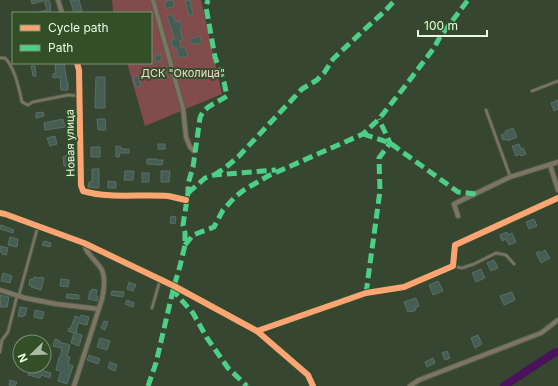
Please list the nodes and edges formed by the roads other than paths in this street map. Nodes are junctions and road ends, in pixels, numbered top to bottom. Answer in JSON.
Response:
{"nodes":[{"id":1,"x":58,"y":0,"type":"edge"},
{"id":2,"x":153,"y":0,"type":"edge"},
{"id":3,"x":62,"y":12,"type":"edge"},
{"id":4,"x":0,"y":58,"type":"edge"},
{"id":5,"x":77,"y":64,"type":"edge"},
{"id":6,"x":558,"y":81,"type":"edge"},
{"id":7,"x":532,"y":92,"type":"dead end"},
{"id":8,"x":80,"y":97,"type":"junction"},
{"id":9,"x":486,"y":110,"type":"dead end"},
{"id":10,"x":194,"y":151,"type":"dead end"},
{"id":11,"x":558,"y":162,"type":"edge"},
{"id":12,"x":550,"y":165,"type":"junction"},
{"id":13,"x":510,"y":177,"type":"junction"},
{"id":14,"x":558,"y":190,"type":"edge"},
{"id":15,"x":558,"y":198,"type":"edge"},
{"id":16,"x":186,"y":200,"type":"dead end"},
{"id":17,"x":0,"y":213,"type":"edge"},
{"id":18,"x":458,"y":216,"type":"dead end"},
{"id":19,"x":38,"y":226,"type":"junction"},
{"id":20,"x":84,"y":243,"type":"junction"},
{"id":21,"x":514,"y":264,"type":"dead end"},
{"id":22,"x":453,"y":266,"type":"junction"},
{"id":23,"x":160,"y":279,"type":"junction"},
{"id":24,"x":0,"y":290,"type":"edge"},
{"id":25,"x":18,"y":296,"type":"junction"},
{"id":26,"x":152,"y":308,"type":"dead end"},
{"id":27,"x":99,"y":309,"type":"junction"},
{"id":28,"x":558,"y":320,"type":"edge"},
{"id":29,"x":257,"y":332,"type":"junction"},
{"id":30,"x":0,"y":352,"type":"edge"},
{"id":31,"x":74,"y":386,"type":"edge"},
{"id":32,"x":313,"y":386,"type":"edge"},
{"id":33,"x":410,"y":386,"type":"edge"}],
"edges":[{"from":1,"to":3,"type":"street"},
{"from":2,"to":10,"type":"street"},
{"from":4,"to":8,"type":"lane"},
{"from":5,"to":8,"type":"street","name":"Новая улица"},
{"from":6,"to":7,"type":"lane"},
{"from":8,"to":16,"type":"street","name":"Новая улица"},
{"from":9,"to":13,"type":"lane"},
{"from":11,"to":12,"type":"street"},
{"from":12,"to":13,"type":"street"},
{"from":12,"to":14,"type":"street"},
{"from":13,"to":18,"type":"street"},
{"from":15,"to":22,"type":"street"},
{"from":17,"to":19,"type":"street"},
{"from":19,"to":20,"type":"street"},
{"from":19,"to":25,"type":"lane"},
{"from":20,"to":23,"type":"street"},
{"from":20,"to":27,"type":"street"},
{"from":21,"to":22,"type":"lane"},
{"from":22,"to":29,"type":"street"},
{"from":23,"to":26,"type":"lane"},
{"from":23,"to":29,"type":"street"},
{"from":24,"to":25,"type":"street"},
{"from":25,"to":27,"type":"street"},
{"from":25,"to":30,"type":"lane"},
{"from":27,"to":31,"type":"street"},
{"from":28,"to":33,"type":"street"},
{"from":29,"to":32,"type":"street"}]}
